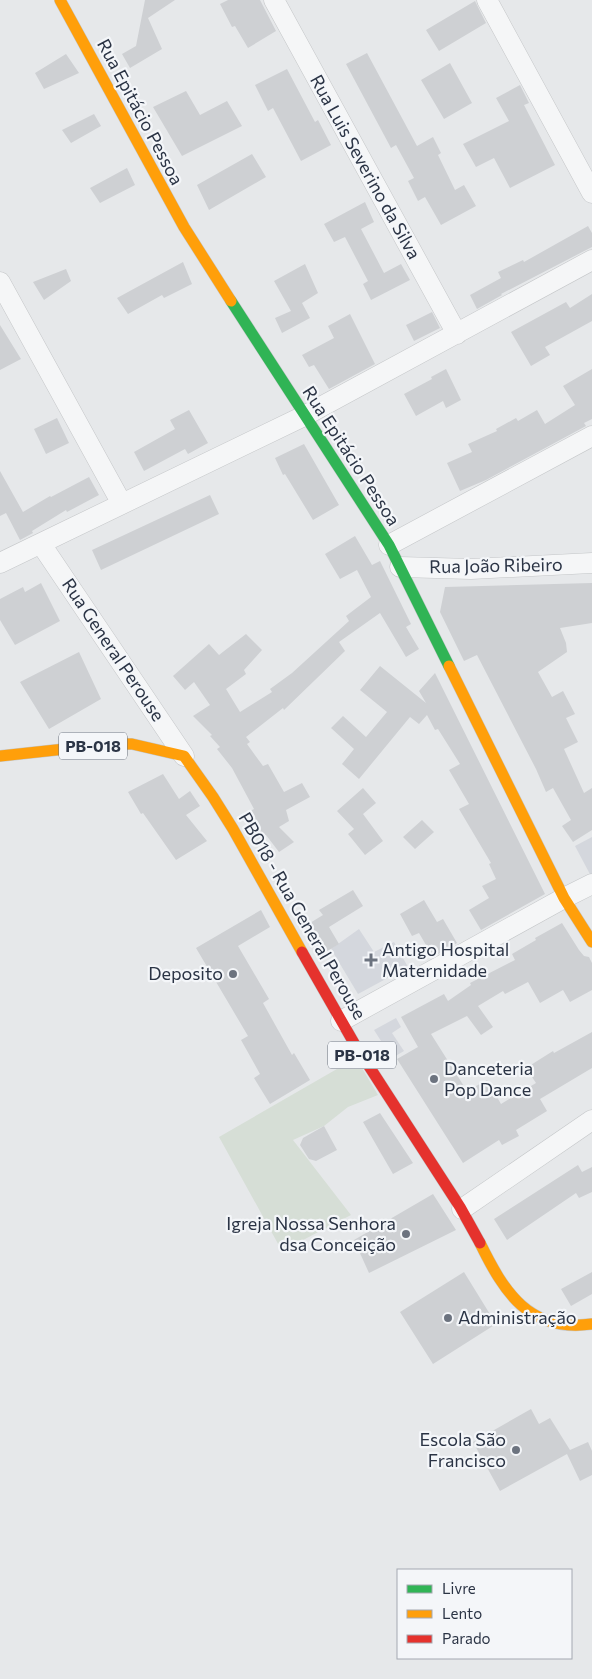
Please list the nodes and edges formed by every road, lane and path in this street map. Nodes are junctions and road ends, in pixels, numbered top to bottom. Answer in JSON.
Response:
{"nodes":[{"id":1,"x":60,"y":0,"type":"edge"},
{"id":2,"x":274,"y":0,"type":"edge"},
{"id":3,"x":487,"y":0,"type":"edge"},
{"id":4,"x":592,"y":193,"type":"edge"},
{"id":5,"x":592,"y":260,"type":"edge"},
{"id":6,"x":0,"y":282,"type":"edge"},
{"id":7,"x":457,"y":334,"type":"junction"},
{"id":8,"x":304,"y":416,"type":"junction"},
{"id":9,"x":592,"y":436,"type":"edge"},
{"id":10,"x":122,"y":504,"type":"junction"},
{"id":11,"x":41,"y":544,"type":"junction"},
{"id":12,"x":388,"y":545,"type":"junction"},
{"id":13,"x":0,"y":563,"type":"edge"},
{"id":14,"x":592,"y":563,"type":"edge"},
{"id":15,"x":400,"y":567,"type":"junction"},
{"id":16,"x":0,"y":756,"type":"edge"},
{"id":17,"x":184,"y":756,"type":"junction"},
{"id":18,"x":592,"y":884,"type":"edge"},
{"id":19,"x":564,"y":898,"type":"junction"},
{"id":20,"x":592,"y":942,"type":"edge"},
{"id":21,"x":341,"y":1021,"type":"junction"},
{"id":22,"x":592,"y":1120,"type":"edge"},
{"id":23,"x":462,"y":1209,"type":"junction"},
{"id":24,"x":592,"y":1324,"type":"edge"}],
"edges":[{"from":1,"to":8,"type":"street","name":"Rua Epitácio Pessoa"},
{"from":2,"to":7,"type":"street","name":"Rua Luis Severino da Silva"},
{"from":3,"to":4,"type":"street"},
{"from":5,"to":7,"type":"street"},
{"from":6,"to":10,"type":"street"},
{"from":7,"to":8,"type":"street"},
{"from":8,"to":10,"type":"street"},
{"from":8,"to":12,"type":"street","name":"Rua Epitácio Pessoa"},
{"from":9,"to":12,"type":"street"},
{"from":10,"to":11,"type":"street"},
{"from":11,"to":13,"type":"street"},
{"from":11,"to":17,"type":"street","name":"Rua General Perouse"},
{"from":12,"to":15,"type":"street","name":"Rua Epitácio Pessoa"},
{"from":14,"to":15,"type":"street","name":"Rua João Ribeiro"},
{"from":15,"to":19,"type":"street","name":"Rua Epitácio Pessoa"},
{"from":16,"to":17,"type":"street","number":"PB-018"},
{"from":17,"to":21,"type":"street","name":"PB018 - Rua General Perouse","number":"PB-018"},
{"from":18,"to":19,"type":"street"},
{"from":19,"to":20,"type":"street","name":"Rua Epitácio Pessoa"},
{"from":19,"to":21,"type":"street"},
{"from":21,"to":23,"type":"street","name":"PB018 - Rua General Perouse","number":"PB-018"},
{"from":22,"to":23,"type":"street"},
{"from":23,"to":24,"type":"street","name":"PB018 - Rua General Perouse","number":"PB-018"}]}
